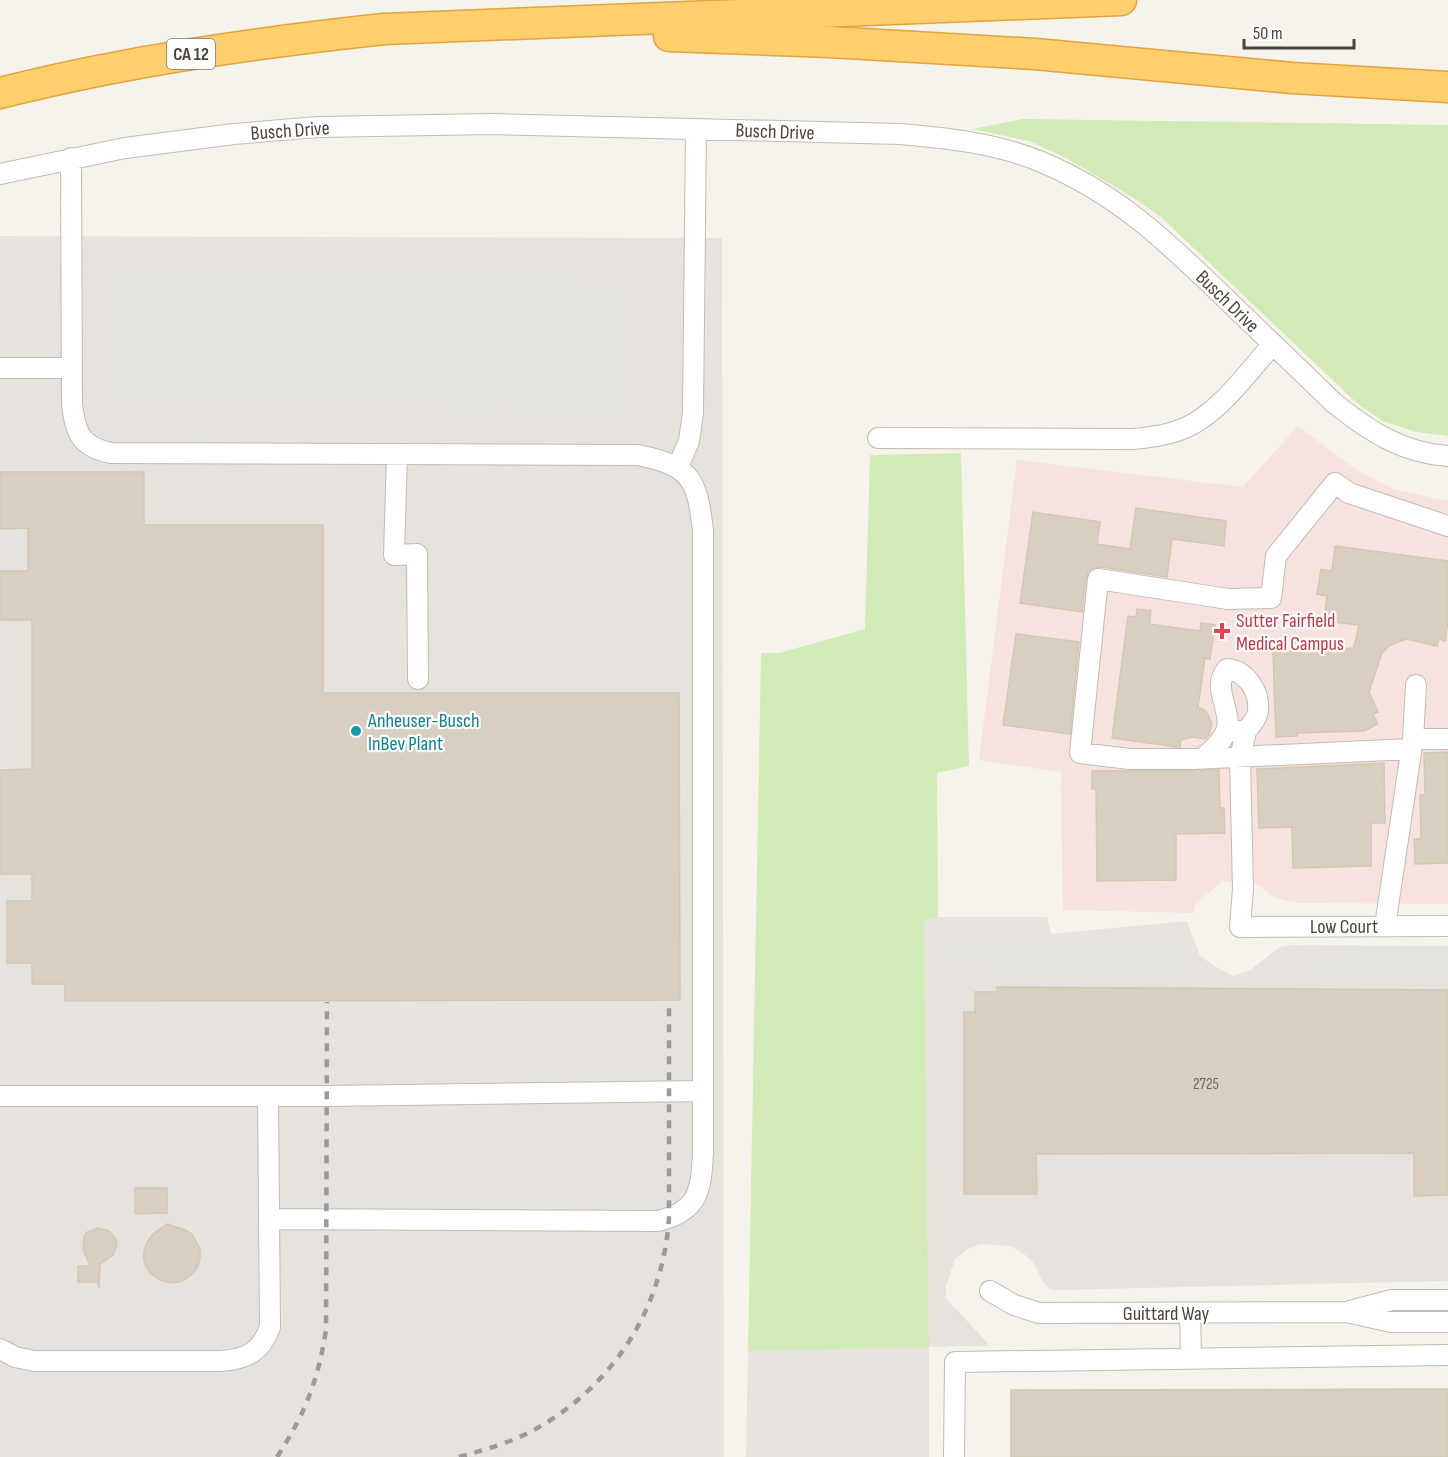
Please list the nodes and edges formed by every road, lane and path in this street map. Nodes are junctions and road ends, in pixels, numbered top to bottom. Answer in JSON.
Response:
{"nodes":[{"id":1,"x":1121,"y":0,"type":"edge"},
{"id":2,"x":384,"y":29,"type":"junction"},
{"id":3,"x":1448,"y":87,"type":"edge"},
{"id":4,"x":0,"y":93,"type":"edge"},
{"id":5,"x":696,"y":129,"type":"junction"},
{"id":6,"x":71,"y":158,"type":"junction"},
{"id":7,"x":0,"y":174,"type":"edge"},
{"id":8,"x":1273,"y":344,"type":"junction"},
{"id":9,"x":0,"y":368,"type":"edge"},
{"id":10,"x":72,"y":368,"type":"junction"},
{"id":11,"x":878,"y":438,"type":"dead end"},
{"id":12,"x":397,"y":454,"type":"junction"},
{"id":13,"x":1448,"y":456,"type":"edge"},
{"id":14,"x":678,"y":467,"type":"junction"},
{"id":15,"x":1448,"y":526,"type":"edge"},
{"id":16,"x":418,"y":679,"type":"dead end"},
{"id":17,"x":1416,"y":685,"type":"dead end"},
{"id":18,"x":1448,"y":739,"type":"edge"},
{"id":19,"x":1412,"y":744,"type":"junction"},
{"id":20,"x":1203,"y":758,"type":"junction"},
{"id":21,"x":1240,"y":758,"type":"junction"},
{"id":22,"x":1385,"y":926,"type":"junction"},
{"id":23,"x":1448,"y":926,"type":"edge"},
{"id":24,"x":703,"y":1091,"type":"junction"},
{"id":25,"x":0,"y":1096,"type":"edge"},
{"id":26,"x":268,"y":1096,"type":"junction"},
{"id":27,"x":270,"y":1219,"type":"junction"},
{"id":28,"x":990,"y":1291,"type":"dead end"},
{"id":29,"x":1448,"y":1300,"type":"edge"},
{"id":30,"x":1347,"y":1312,"type":"junction"},
{"id":31,"x":1190,"y":1313,"type":"junction"},
{"id":32,"x":1448,"y":1322,"type":"edge"},
{"id":33,"x":1,"y":1351,"type":"edge"},
{"id":34,"x":1448,"y":1355,"type":"edge"},
{"id":35,"x":1191,"y":1358,"type":"junction"},
{"id":36,"x":954,"y":1457,"type":"edge"}],
"edges":[{"from":1,"to":2,"type":"highway","number":"CA 12"},
{"from":2,"to":3,"type":"highway"},
{"from":2,"to":4,"type":"highway","number":"CA 12"},
{"from":5,"to":6,"type":"street","name":"Busch Drive"},
{"from":5,"to":8,"type":"street","name":"Busch Drive"},
{"from":5,"to":14,"type":"street"},
{"from":6,"to":7,"type":"street","name":"Busch Drive"},
{"from":6,"to":10,"type":"street"},
{"from":8,"to":11,"type":"street"},
{"from":8,"to":13,"type":"street","name":"Busch Drive"},
{"from":9,"to":10,"type":"street"},
{"from":10,"to":12,"type":"street"},
{"from":12,"to":14,"type":"street"},
{"from":12,"to":16,"type":"street"},
{"from":14,"to":24,"type":"street"},
{"from":15,"to":20,"type":"street"},
{"from":17,"to":19,"type":"street"},
{"from":18,"to":19,"type":"street"},
{"from":19,"to":21,"type":"street"},
{"from":19,"to":22,"type":"street"},
{"from":20,"to":21,"type":"street"},
{"from":20,"to":21,"type":"street"},
{"from":21,"to":22,"type":"street","name":"Low Court"},
{"from":22,"to":23,"type":"street","name":"Low Court"},
{"from":24,"to":26,"type":"street"},
{"from":24,"to":27,"type":"street"},
{"from":25,"to":26,"type":"street"},
{"from":26,"to":27,"type":"street"},
{"from":27,"to":33,"type":"street"},
{"from":28,"to":31,"type":"street","name":"Guittard Way"},
{"from":29,"to":30,"type":"street","name":"Guittard Way"},
{"from":30,"to":31,"type":"street","name":"Guittard Way"},
{"from":30,"to":32,"type":"street","name":"Guittard Way"},
{"from":31,"to":35,"type":"street"},
{"from":34,"to":35,"type":"street"},
{"from":35,"to":36,"type":"street"}]}
